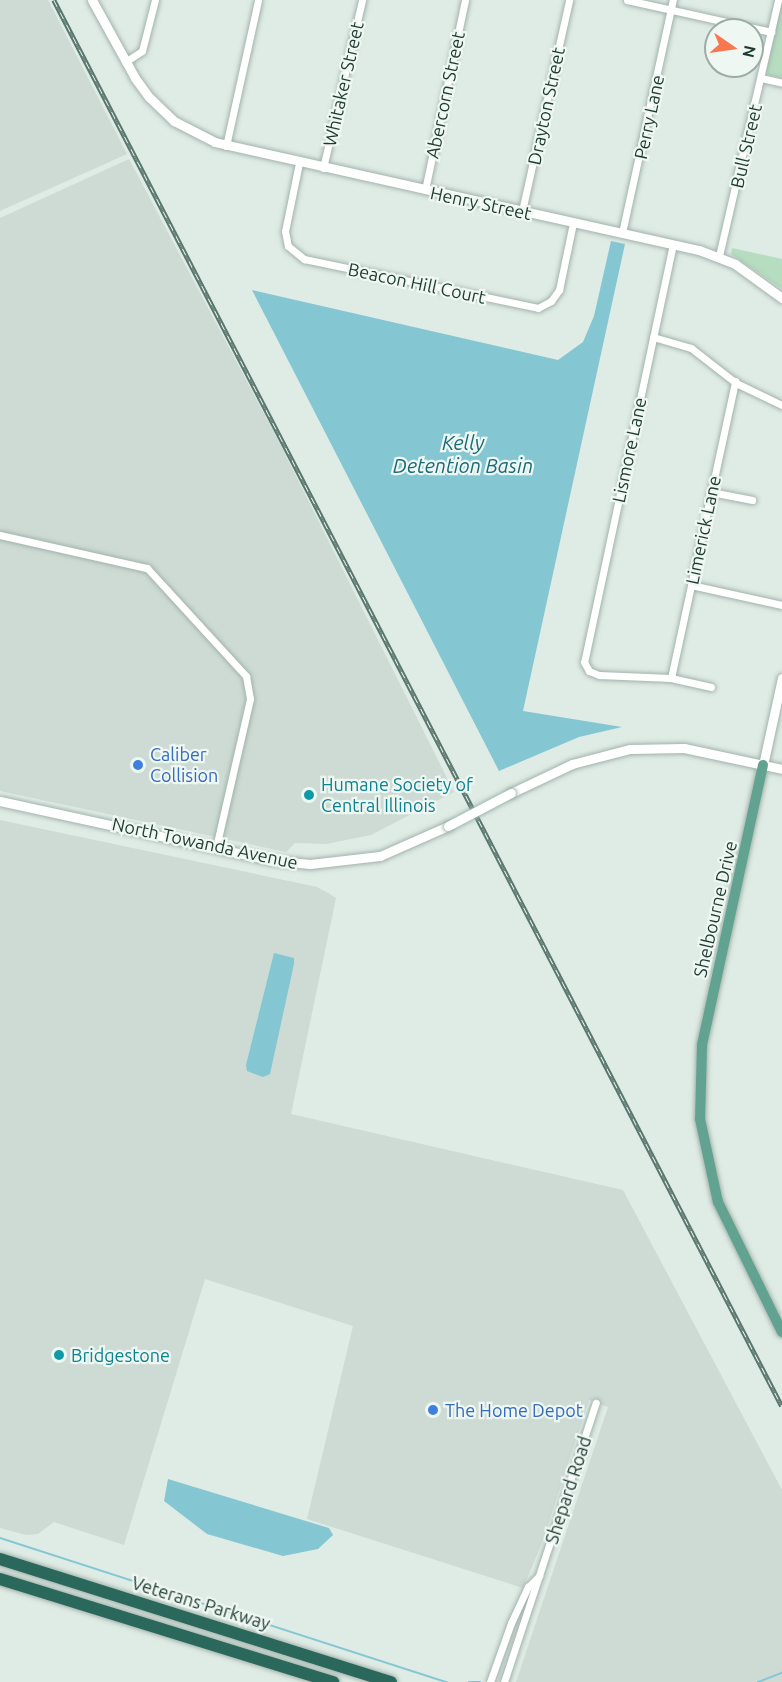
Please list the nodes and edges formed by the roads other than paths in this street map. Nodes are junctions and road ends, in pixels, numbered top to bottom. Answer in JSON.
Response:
{"nodes":[{"id":1,"x":92,"y":0,"type":"edge"},
{"id":2,"x":155,"y":0,"type":"edge"},
{"id":3,"x":258,"y":0,"type":"edge"},
{"id":4,"x":362,"y":0,"type":"edge"},
{"id":5,"x":465,"y":0,"type":"edge"},
{"id":6,"x":569,"y":0,"type":"edge"},
{"id":7,"x":627,"y":0,"type":"edge"},
{"id":8,"x":674,"y":0,"type":"edge"},
{"id":9,"x":778,"y":0,"type":"edge"},
{"id":10,"x":671,"y":10,"type":"junction"},
{"id":11,"x":771,"y":32,"type":"junction"},
{"id":12,"x":125,"y":62,"type":"junction"},
{"id":13,"x":764,"y":64,"type":"edge"},
{"id":14,"x":761,"y":78,"type":"joint"},
{"id":15,"x":782,"y":83,"type":"edge"},
{"id":16,"x":226,"y":146,"type":"junction"},
{"id":17,"x":299,"y":163,"type":"junction"},
{"id":18,"x":323,"y":168,"type":"junction"},
{"id":19,"x":425,"y":190,"type":"junction"},
{"id":20,"x":522,"y":211,"type":"junction"},
{"id":21,"x":573,"y":223,"type":"junction"},
{"id":22,"x":622,"y":233,"type":"junction"},
{"id":23,"x":673,"y":244,"type":"junction"},
{"id":24,"x":719,"y":256,"type":"junction"},
{"id":25,"x":782,"y":298,"type":"edge"},
{"id":26,"x":653,"y":338,"type":"junction"},
{"id":27,"x":735,"y":381,"type":"junction"},
{"id":28,"x":782,"y":405,"type":"edge"},
{"id":29,"x":711,"y":492,"type":"junction"},
{"id":30,"x":752,"y":500,"type":"dead end"},
{"id":31,"x":0,"y":534,"type":"edge"},
{"id":32,"x":691,"y":585,"type":"junction"},
{"id":33,"x":782,"y":605,"type":"edge"},
{"id":34,"x":671,"y":678,"type":"junction"},
{"id":35,"x":782,"y":678,"type":"edge"},
{"id":36,"x":711,"y":687,"type":"dead end"},
{"id":37,"x":764,"y":765,"type":"junction"},
{"id":38,"x":782,"y":769,"type":"edge"},
{"id":39,"x":0,"y":801,"type":"edge"},
{"id":40,"x":216,"y":848,"type":"junction"},
{"id":41,"x":782,"y":1332,"type":"edge"},
{"id":42,"x":596,"y":1403,"type":"dead end"},
{"id":43,"x":0,"y":1559,"type":"edge"},
{"id":44,"x":539,"y":1576,"type":"junction"},
{"id":45,"x":0,"y":1579,"type":"edge"},
{"id":46,"x":333,"y":1682,"type":"edge"},
{"id":47,"x":391,"y":1682,"type":"edge"},
{"id":48,"x":490,"y":1682,"type":"edge"},
{"id":49,"x":504,"y":1682,"type":"edge"}],
"edges":[{"from":1,"to":12,"type":"main road","name":"Henry Street"},
{"from":2,"to":12,"type":"street"},
{"from":3,"to":16,"type":"street"},
{"from":4,"to":18,"type":"street","name":"Whitaker Street"},
{"from":5,"to":19,"type":"street","name":"Abercorn Street"},
{"from":6,"to":20,"type":"street","name":"Drayton Street"},
{"from":7,"to":10,"type":"street"},
{"from":8,"to":10,"type":"street","name":"Perry Lane"},
{"from":9,"to":11,"type":"street","name":"Bull Street"},
{"from":10,"to":11,"type":"street"},
{"from":10,"to":22,"type":"street","name":"Perry Lane"},
{"from":11,"to":13,"type":"street","name":"Bull Street"},
{"from":12,"to":16,"type":"main road","name":"Henry Street"},
{"from":14,"to":15,"type":"street"},
{"from":14,"to":24,"type":"street","name":"Bull Street"},
{"from":16,"to":17,"type":"main road","name":"Henry Street"},
{"from":17,"to":18,"type":"main road","name":"Henry Street"},
{"from":17,"to":21,"type":"street","name":"Beacon Hill Court"},
{"from":18,"to":19,"type":"main road","name":"Henry Street"},
{"from":19,"to":20,"type":"main road","name":"Henry Street"},
{"from":20,"to":21,"type":"main road","name":"Henry Street"},
{"from":21,"to":22,"type":"main road","name":"Henry Street"},
{"from":22,"to":23,"type":"main road","name":"Henry Street"},
{"from":23,"to":24,"type":"main road","name":"Henry Street"},
{"from":23,"to":26,"type":"street","name":"Lismore Lane"},
{"from":24,"to":25,"type":"main road","name":"Henry Street"},
{"from":26,"to":27,"type":"street"},
{"from":26,"to":34,"type":"street","name":"Lismore Lane"},
{"from":27,"to":28,"type":"street"},
{"from":27,"to":29,"type":"street","name":"Limerick Lane"},
{"from":29,"to":30,"type":"street"},
{"from":29,"to":32,"type":"street","name":"Limerick Lane"},
{"from":31,"to":40,"type":"street"},
{"from":32,"to":33,"type":"street"},
{"from":32,"to":34,"type":"street","name":"Limerick Lane"},
{"from":34,"to":36,"type":"street"},
{"from":35,"to":37,"type":"main road","name":"Shelbourne Drive"},
{"from":37,"to":38,"type":"main road","name":"North Towanda Avenue"},
{"from":37,"to":40,"type":"main road","name":"North Towanda Avenue","bridge":true},
{"from":37,"to":41,"type":"main road","name":"Shelbourne Drive"},
{"from":39,"to":40,"type":"main road","name":"North Towanda Avenue"},
{"from":42,"to":44,"type":"street","name":"Shepard Road"},
{"from":43,"to":47,"type":"highway","name":"Veterans Parkway"},
{"from":44,"to":48,"type":"street","name":"Shepard Road"},
{"from":44,"to":49,"type":"street","name":"Shepard Road"},
{"from":45,"to":46,"type":"highway","name":"Veterans Parkway"}]}
